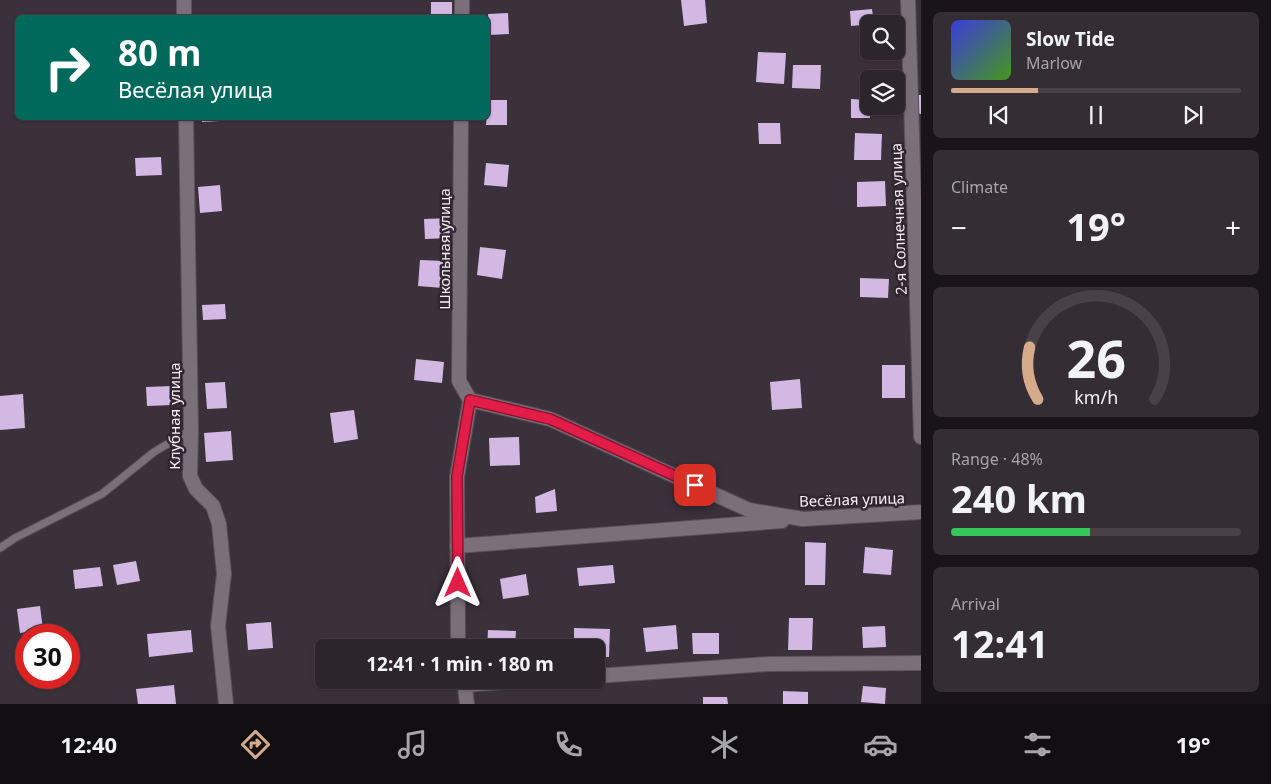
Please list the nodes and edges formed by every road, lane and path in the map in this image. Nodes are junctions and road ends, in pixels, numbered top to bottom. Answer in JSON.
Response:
{"nodes":[{"id":1,"x":184,"y":0,"type":"edge"},
{"id":2,"x":462,"y":0,"type":"edge"},
{"id":3,"x":908,"y":0,"type":"edge"},
{"id":4,"x":184,"y":15,"type":"edge"},
{"id":5,"x":462,"y":15,"type":"edge"},
{"id":6,"x":186,"y":120,"type":"edge"},
{"id":7,"x":461,"y":120,"type":"edge"},
{"id":8,"x":470,"y":400,"type":"junction"},
{"id":9,"x":190,"y":430,"type":"junction"},
{"id":10,"x":921,"y":436,"type":"edge"},
{"id":11,"x":921,"y":512,"type":"edge"},
{"id":12,"x":803,"y":519,"type":"junction"},
{"id":13,"x":457,"y":546,"type":"junction"},
{"id":14,"x":0,"y":548,"type":"edge"},
{"id":15,"x":458,"y":639,"type":"edge"},
{"id":16,"x":921,"y":663,"type":"edge"},
{"id":17,"x":605,"y":675,"type":"edge"},
{"id":18,"x":465,"y":689,"type":"edge"},
{"id":19,"x":226,"y":704,"type":"edge"},
{"id":20,"x":467,"y":704,"type":"edge"}],
"edges":[{"from":1,"to":4,"type":"street"},
{"from":2,"to":5,"type":"street"},
{"from":3,"to":10,"type":"street","name":"2-я Солнечная улица"},
{"from":6,"to":9,"type":"street","name":"Клубная улица"},
{"from":7,"to":8,"type":"street","name":"Школьная улица"},
{"from":8,"to":12,"type":"street","name":"Весёлая улица"},
{"from":8,"to":13,"type":"street"},
{"from":9,"to":14,"type":"lane"},
{"from":9,"to":19,"type":"street","name":"Клубная улица"},
{"from":11,"to":12,"type":"street","name":"Весёлая улица"},
{"from":12,"to":13,"type":"street"},
{"from":13,"to":15,"type":"street"},
{"from":16,"to":17,"type":"street"},
{"from":18,"to":20,"type":"street"}]}
